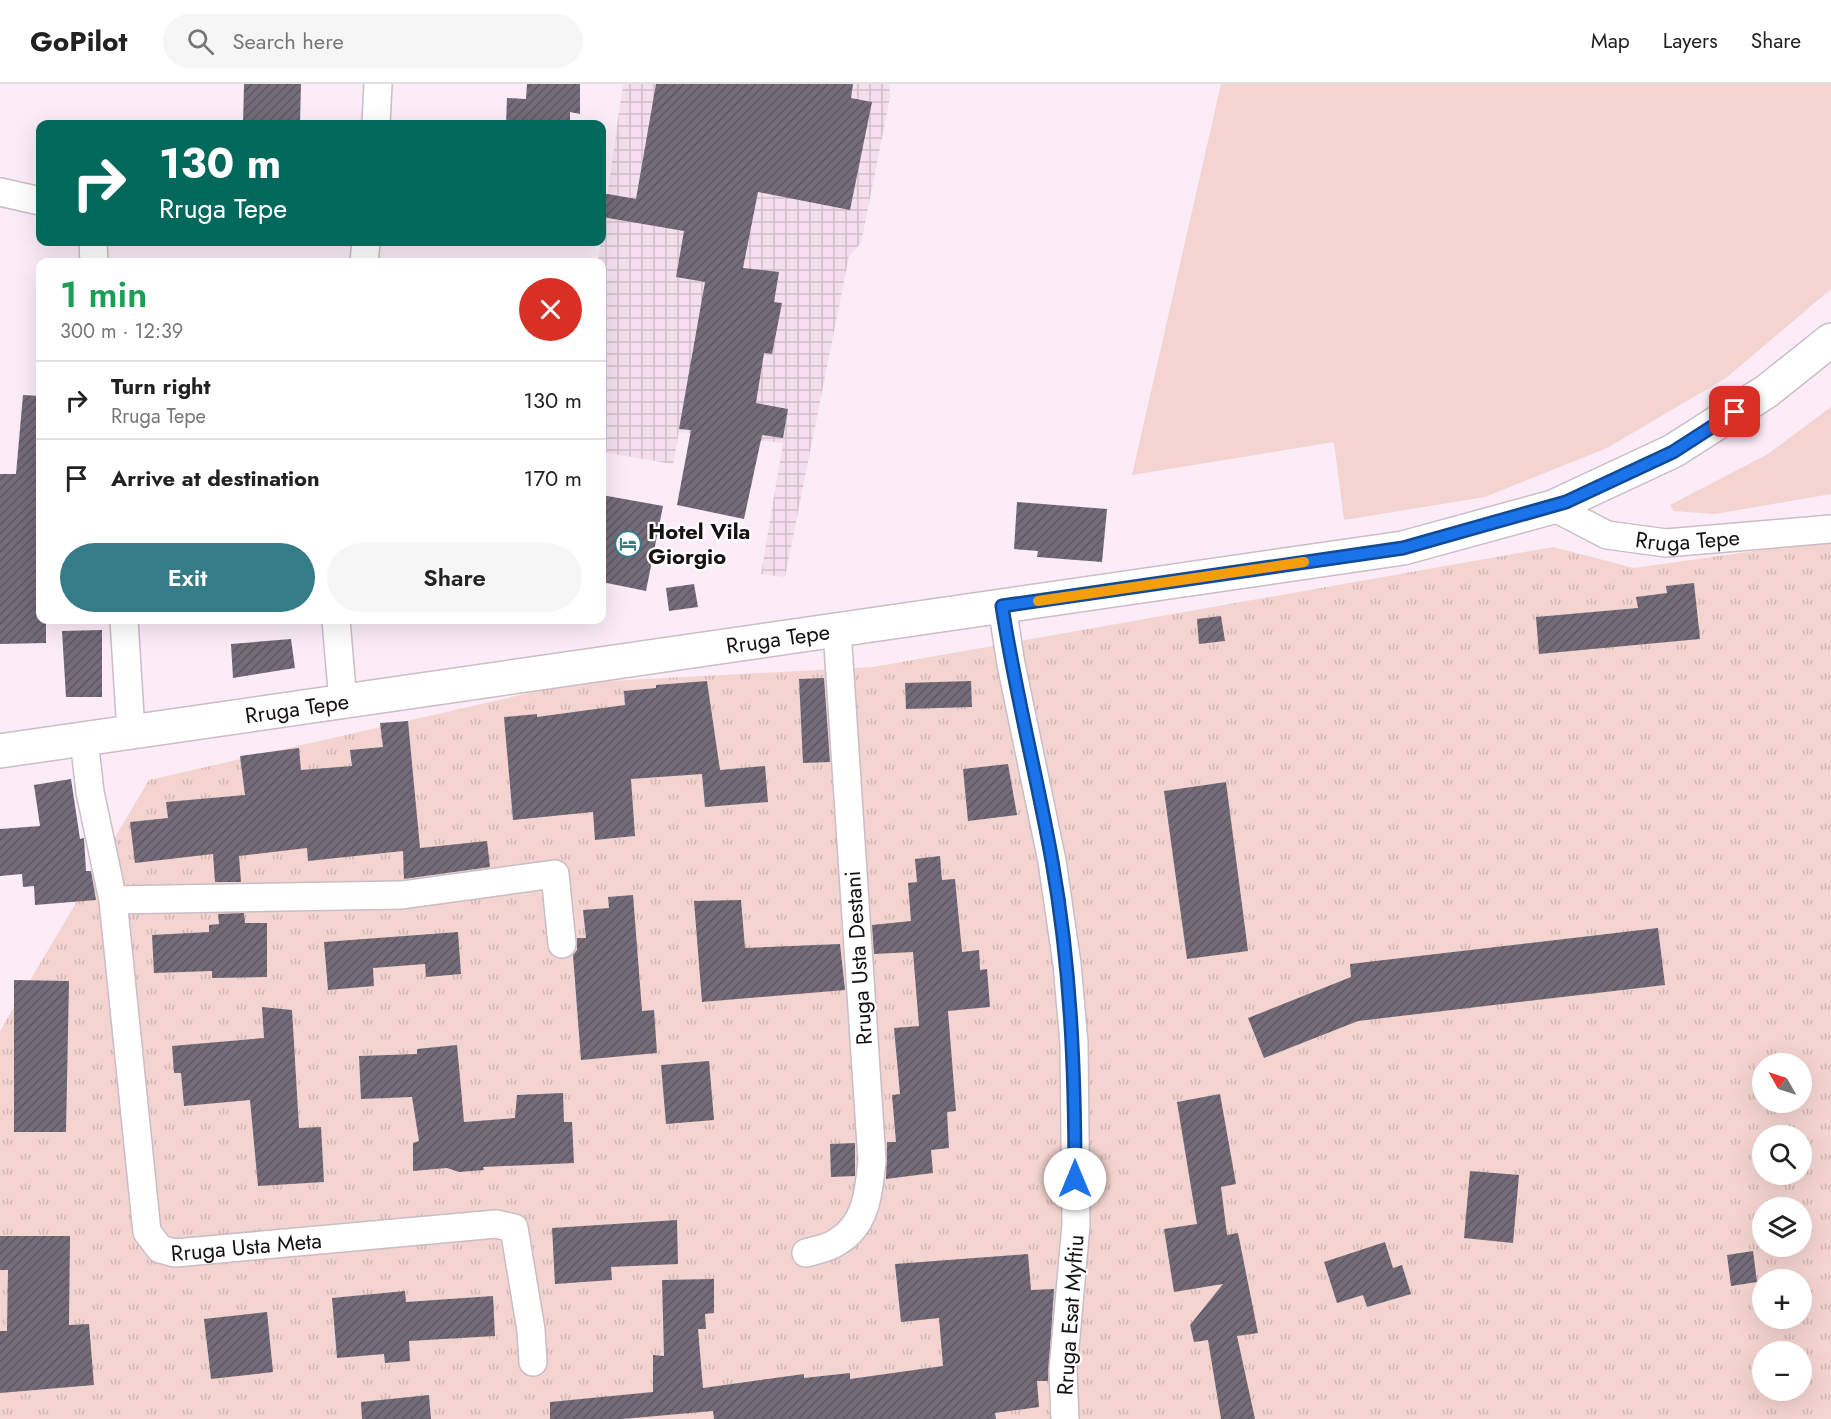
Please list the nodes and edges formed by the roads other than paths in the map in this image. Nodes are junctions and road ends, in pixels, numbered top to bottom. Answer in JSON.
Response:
{"nodes":[{"id":1,"x":378,"y":84,"type":"edge"},
{"id":2,"x":376,"y":120,"type":"edge"},
{"id":3,"x":0,"y":192,"type":"edge"},
{"id":4,"x":36,"y":200,"type":"edge"},
{"id":5,"x":1831,"y":340,"type":"edge"},
{"id":6,"x":1553,"y":507,"type":"junction"},
{"id":7,"x":1831,"y":529,"type":"edge"},
{"id":8,"x":1002,"y":606,"type":"junction"},
{"id":9,"x":124,"y":624,"type":"edge"},
{"id":10,"x":336,"y":624,"type":"edge"},
{"id":11,"x":837,"y":630,"type":"junction"},
{"id":12,"x":343,"y":702,"type":"junction"},
{"id":13,"x":131,"y":732,"type":"junction"},
{"id":14,"x":84,"y":739,"type":"junction"},
{"id":15,"x":0,"y":752,"type":"edge"},
{"id":16,"x":113,"y":900,"type":"junction"},
{"id":17,"x":562,"y":944,"type":"dead end"},
{"id":18,"x":806,"y":1253,"type":"dead end"},
{"id":19,"x":533,"y":1362,"type":"dead end"},
{"id":20,"x":1065,"y":1419,"type":"edge"}],
"edges":[{"from":1,"to":2,"type":"street"},
{"from":3,"to":4,"type":"street"},
{"from":5,"to":6,"type":"main road","name":"Rruga Tepe"},
{"from":6,"to":7,"type":"street","name":"Rruga Tepe"},
{"from":6,"to":8,"type":"main road","name":"Rruga Tepe"},
{"from":8,"to":11,"type":"main road","name":"Rruga Tepe"},
{"from":8,"to":20,"type":"street","name":"Rruga Esat Myftiu"},
{"from":9,"to":13,"type":"street"},
{"from":10,"to":12,"type":"street"},
{"from":11,"to":12,"type":"main road","name":"Rruga Tepe"},
{"from":11,"to":18,"type":"street","name":"Rruga Usta Destani"},
{"from":12,"to":13,"type":"main road","name":"Rruga Tepe"},
{"from":13,"to":14,"type":"main road","name":"Rruga Tepe"},
{"from":14,"to":15,"type":"main road","name":"Rruga Tepe"},
{"from":14,"to":16,"type":"street","name":"Rruga Usta Meta"},
{"from":16,"to":17,"type":"street"},
{"from":16,"to":19,"type":"street","name":"Rruga Usta Meta"}]}
